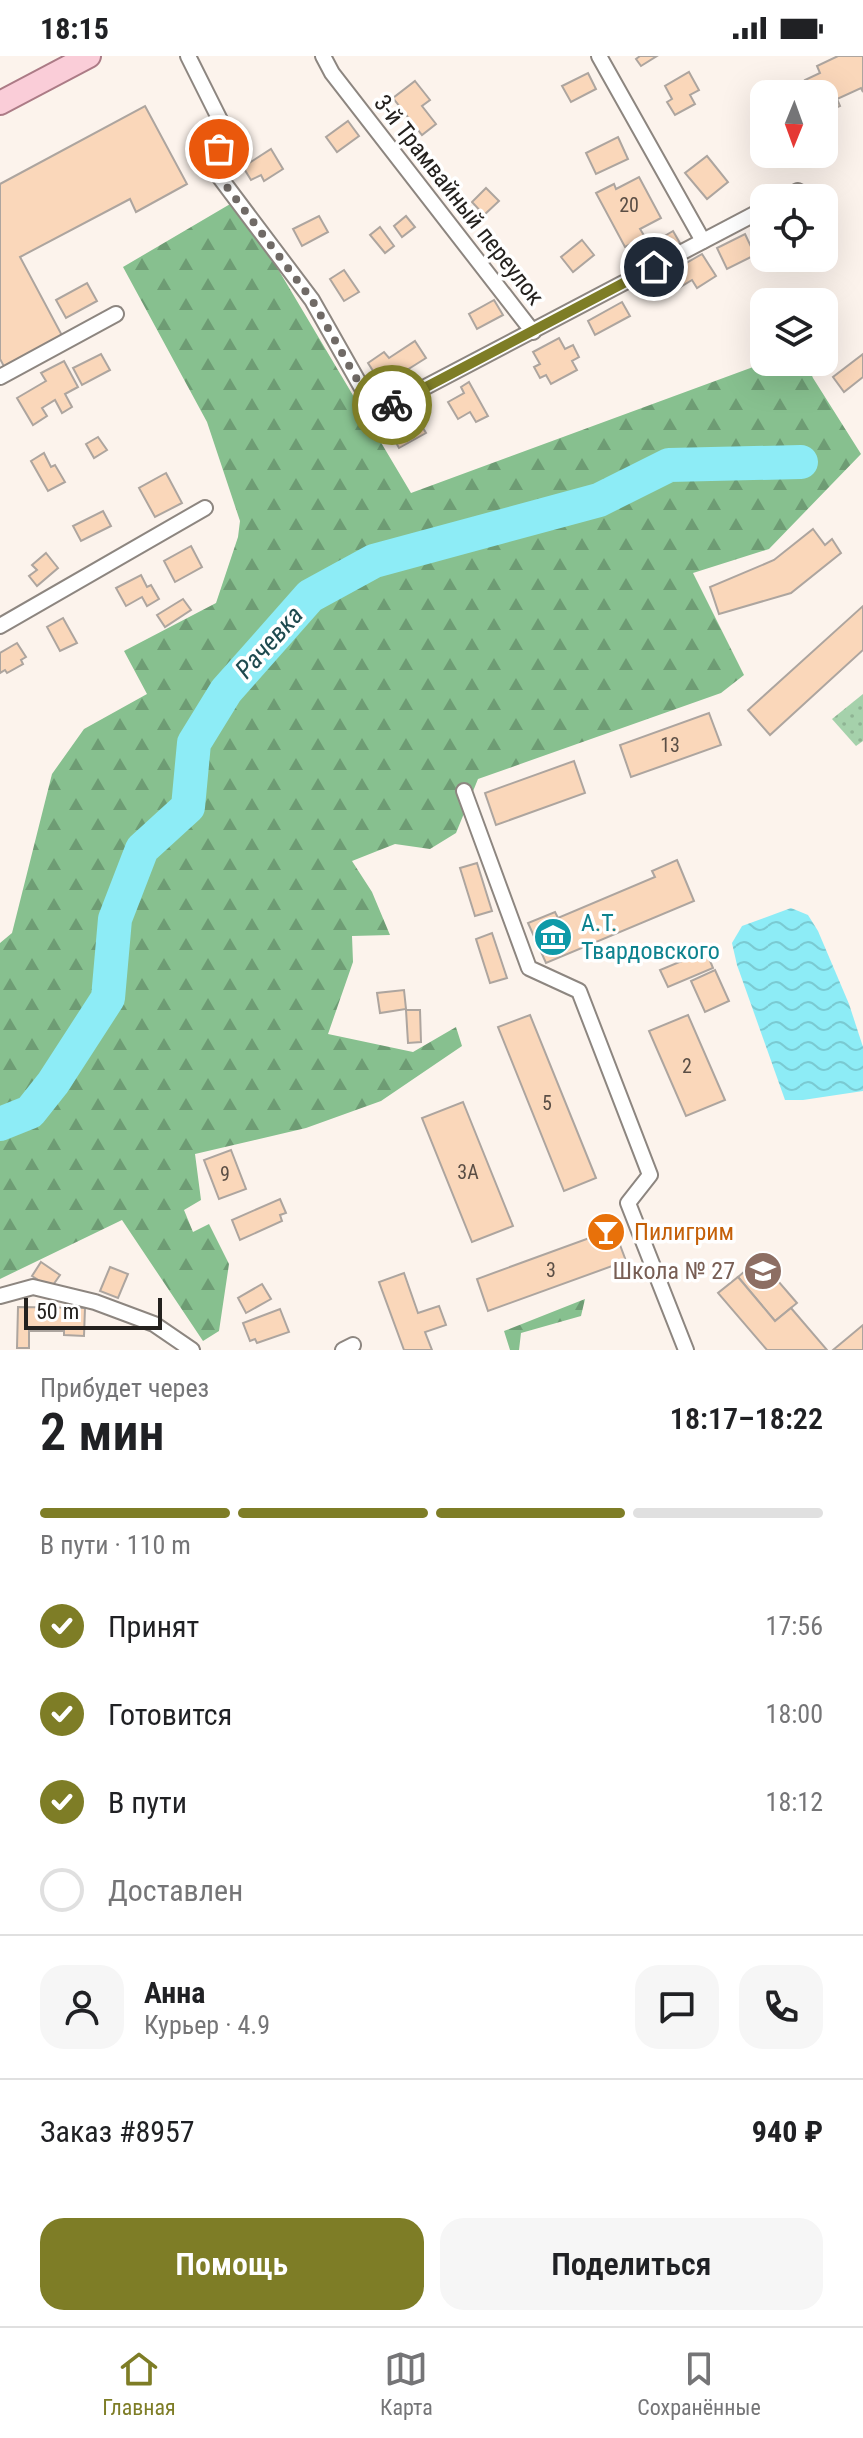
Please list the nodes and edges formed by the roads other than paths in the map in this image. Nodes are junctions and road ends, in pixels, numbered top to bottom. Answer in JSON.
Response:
{"nodes":[{"id":1,"x":89,"y":56,"type":"edge"},
{"id":2,"x":188,"y":56,"type":"edge"},
{"id":3,"x":323,"y":56,"type":"edge"},
{"id":4,"x":599,"y":56,"type":"edge"},
{"id":5,"x":0,"y":103,"type":"edge"},
{"id":6,"x":750,"y":216,"type":"edge"},
{"id":7,"x":703,"y":241,"type":"junction"},
{"id":8,"x":116,"y":314,"type":"dead end"},
{"id":9,"x":533,"y":332,"type":"junction"},
{"id":10,"x":0,"y":377,"type":"edge"},
{"id":11,"x":205,"y":508,"type":"dead end"},
{"id":12,"x":0,"y":626,"type":"edge"},
{"id":13,"x":464,"y":791,"type":"dead end"},
{"id":14,"x":0,"y":1296,"type":"edge"},
{"id":15,"x":192,"y":1350,"type":"edge"},
{"id":16,"x":686,"y":1350,"type":"edge"}],
"edges":[{"from":1,"to":5,"type":"main road"},
{"from":2,"to":9,"type":"street"},
{"from":3,"to":9,"type":"street","name":"3-й Трамвайный переулок"},
{"from":4,"to":7,"type":"street"},
{"from":6,"to":7,"type":"street"},
{"from":7,"to":9,"type":"street"},
{"from":8,"to":10,"type":"street"},
{"from":11,"to":12,"type":"street"},
{"from":13,"to":16,"type":"street"},
{"from":14,"to":15,"type":"street"}]}
